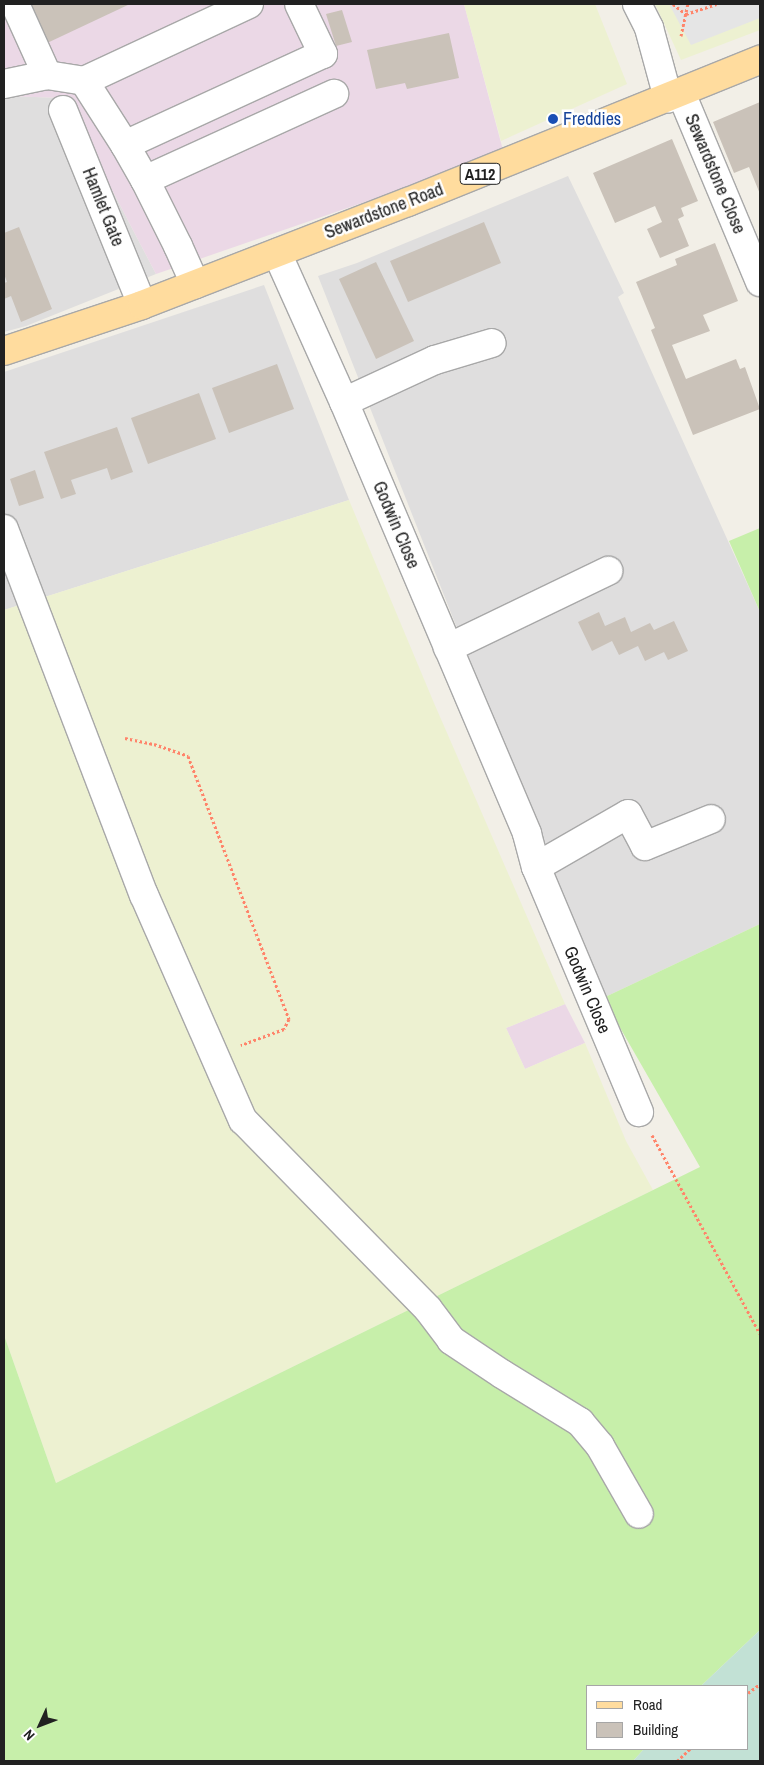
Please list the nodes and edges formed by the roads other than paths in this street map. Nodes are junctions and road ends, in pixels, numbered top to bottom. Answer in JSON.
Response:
{"nodes":[{"id":1,"x":15,"y":4,"type":"edge"},
{"id":2,"x":249,"y":4,"type":"edge"},
{"id":3,"x":299,"y":4,"type":"edge"},
{"id":4,"x":637,"y":4,"type":"edge"},
{"id":5,"x":760,"y":60,"type":"edge"},
{"id":6,"x":47,"y":75,"type":"junction"},
{"id":7,"x":84,"y":81,"type":"junction"},
{"id":8,"x":4,"y":84,"type":"edge"},
{"id":9,"x":334,"y":94,"type":"dead end"},
{"id":10,"x":675,"y":96,"type":"junction"},
{"id":11,"x":63,"y":110,"type":"dead end"},
{"id":12,"x":125,"y":145,"type":"junction"},
{"id":13,"x":145,"y":180,"type":"junction"},
{"id":14,"x":277,"y":253,"type":"junction"},
{"id":15,"x":760,"y":282,"type":"edge"},
{"id":16,"x":195,"y":284,"type":"junction"},
{"id":17,"x":142,"y":305,"type":"junction"},
{"id":18,"x":492,"y":343,"type":"dead end"},
{"id":19,"x":4,"y":351,"type":"edge"},
{"id":20,"x":344,"y":402,"type":"junction"},
{"id":21,"x":4,"y":529,"type":"edge"},
{"id":22,"x":608,"y":571,"type":"dead end"},
{"id":23,"x":448,"y":648,"type":"junction"},
{"id":24,"x":711,"y":818,"type":"dead end"},
{"id":25,"x":536,"y":867,"type":"junction"},
{"id":26,"x":639,"y":1112,"type":"road end"},
{"id":27,"x":639,"y":1514,"type":"dead end"}],
"edges":[{"from":1,"to":6,"type":"street"},
{"from":2,"to":7,"type":"street"},
{"from":3,"to":12,"type":"street"},
{"from":4,"to":10,"type":"street","name":"Sewardstone Close"},
{"from":5,"to":10,"type":"main road","name":"Sewardstone Road","number":"A112"},
{"from":6,"to":7,"type":"street"},
{"from":6,"to":8,"type":"street"},
{"from":7,"to":12,"type":"street"},
{"from":9,"to":13,"type":"street"},
{"from":10,"to":14,"type":"main road","name":"Sewardstone Road","number":"A112"},
{"from":10,"to":15,"type":"street","name":"Sewardstone Close"},
{"from":11,"to":17,"type":"street","name":"Hamlet Gate"},
{"from":12,"to":13,"type":"street"},
{"from":13,"to":16,"type":"street"},
{"from":14,"to":16,"type":"main road","name":"Sewardstone Road","number":"A112"},
{"from":14,"to":20,"type":"street","name":"Godwin Close"},
{"from":16,"to":17,"type":"main road","name":"Sewardstone Road","number":"A112"},
{"from":17,"to":19,"type":"main road","name":"Sewardstone Road","number":"A112"},
{"from":18,"to":20,"type":"street"},
{"from":20,"to":23,"type":"street","name":"Godwin Close"},
{"from":21,"to":27,"type":"street"},
{"from":22,"to":23,"type":"street"},
{"from":23,"to":25,"type":"street","name":"Godwin Close"},
{"from":24,"to":25,"type":"street"},
{"from":25,"to":26,"type":"street","name":"Godwin Close"}]}
